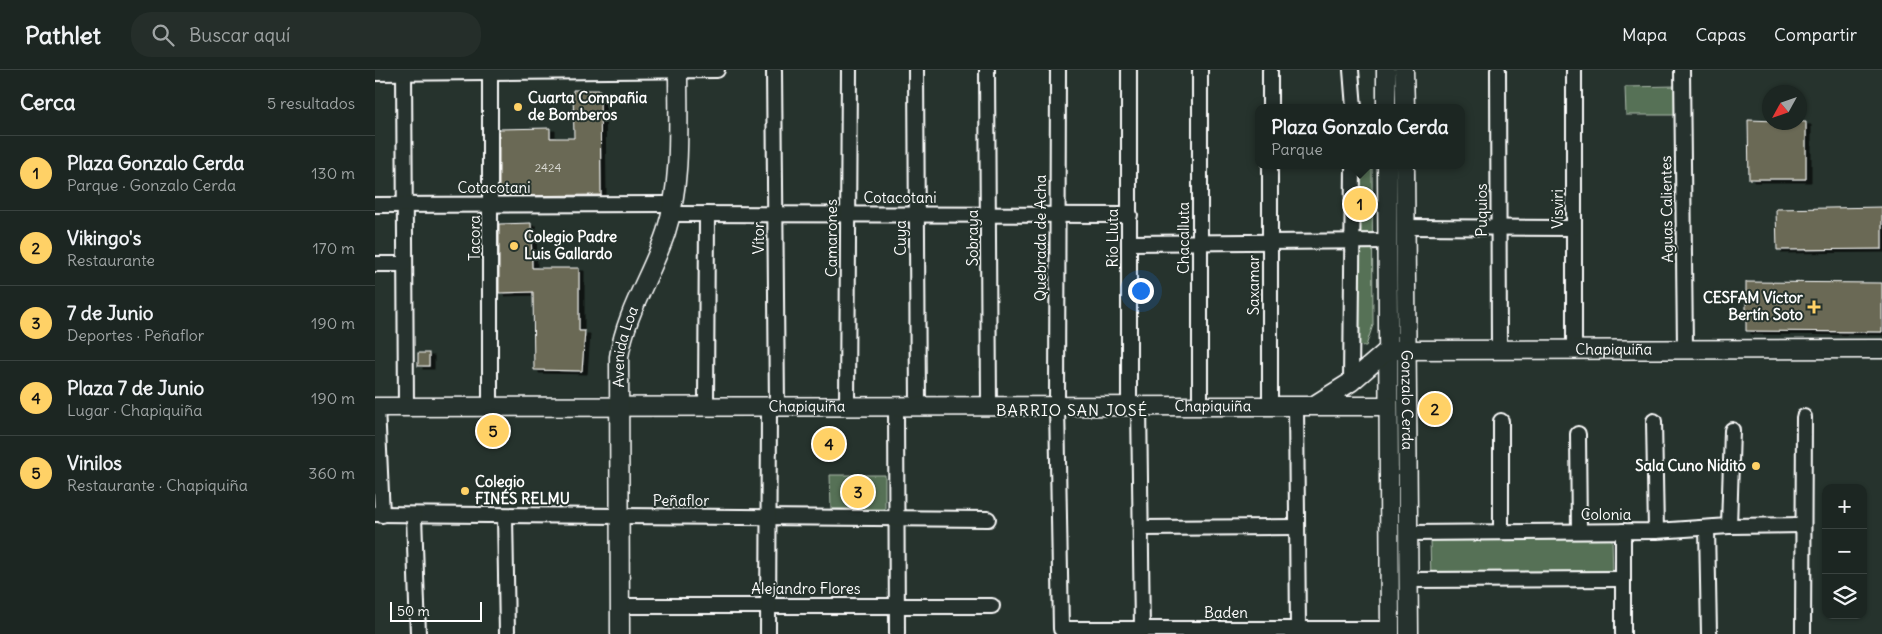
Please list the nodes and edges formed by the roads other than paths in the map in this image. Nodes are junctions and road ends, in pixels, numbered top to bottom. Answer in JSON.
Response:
{"nodes":[{"id":1,"x":717,"y":70,"type":"edge"},
{"id":2,"x":774,"y":70,"type":"edge"},
{"id":3,"x":849,"y":70,"type":"edge"},
{"id":4,"x":917,"y":70,"type":"edge"},
{"id":5,"x":987,"y":70,"type":"edge"},
{"id":6,"x":1058,"y":70,"type":"edge"},
{"id":7,"x":1129,"y":70,"type":"edge"},
{"id":8,"x":1200,"y":70,"type":"edge"},
{"id":9,"x":1270,"y":70,"type":"edge"},
{"id":10,"x":1351,"y":70,"type":"edge"},
{"id":11,"x":1386,"y":70,"type":"edge"},
{"id":12,"x":1405,"y":70,"type":"edge"},
{"id":13,"x":1498,"y":70,"type":"edge"},
{"id":14,"x":1574,"y":70,"type":"edge"},
{"id":15,"x":1682,"y":70,"type":"edge"},
{"id":16,"x":490,"y":71,"type":"edge"},
{"id":17,"x":678,"y":71,"type":"edge"},
{"id":18,"x":404,"y":72,"type":"edge"},
{"id":19,"x":375,"y":73,"type":"edge"},
{"id":20,"x":1270,"y":104,"type":"edge"},
{"id":21,"x":1354,"y":104,"type":"edge"},
{"id":22,"x":1386,"y":104,"type":"edge"},
{"id":23,"x":1405,"y":104,"type":"edge"},
{"id":24,"x":1270,"y":169,"type":"edge"},
{"id":25,"x":1353,"y":169,"type":"edge"},
{"id":26,"x":1387,"y":169,"type":"edge"},
{"id":27,"x":1405,"y":169,"type":"edge"},
{"id":28,"x":491,"y":204,"type":"junction"},
{"id":29,"x":375,"y":205,"type":"edge"},
{"id":30,"x":405,"y":205,"type":"junction"},
{"id":31,"x":671,"y":209,"type":"junction"},
{"id":32,"x":707,"y":214,"type":"junction"},
{"id":33,"x":775,"y":214,"type":"junction"},
{"id":34,"x":848,"y":214,"type":"junction"},
{"id":35,"x":917,"y":215,"type":"junction"},
{"id":36,"x":989,"y":215,"type":"junction"},
{"id":37,"x":1057,"y":215,"type":"junction"},
{"id":38,"x":1129,"y":215,"type":"junction"},
{"id":39,"x":1405,"y":228,"type":"junction"},
{"id":40,"x":1498,"y":228,"type":"junction"},
{"id":41,"x":1574,"y":228,"type":"junction"},
{"id":42,"x":1387,"y":241,"type":"junction"},
{"id":43,"x":1129,"y":242,"type":"junction"},
{"id":44,"x":1200,"y":242,"type":"junction"},
{"id":45,"x":1270,"y":242,"type":"junction"},
{"id":46,"x":1352,"y":242,"type":"junction"},
{"id":47,"x":375,"y":264,"type":"edge"},
{"id":48,"x":405,"y":264,"type":"junction"},
{"id":49,"x":1685,"y":348,"type":"junction"},
{"id":50,"x":1882,"y":348,"type":"edge"},
{"id":51,"x":1499,"y":349,"type":"junction"},
{"id":52,"x":1574,"y":349,"type":"junction"},
{"id":53,"x":1388,"y":350,"type":"junction"},
{"id":54,"x":1405,"y":350,"type":"junction"},
{"id":55,"x":1351,"y":382,"type":"junction"},
{"id":56,"x":1057,"y":405,"type":"junction"},
{"id":57,"x":1134,"y":405,"type":"junction"},
{"id":58,"x":1200,"y":405,"type":"junction"},
{"id":59,"x":1270,"y":405,"type":"junction"},
{"id":60,"x":1305,"y":405,"type":"junction"},
{"id":61,"x":491,"y":406,"type":"junction"},
{"id":62,"x":619,"y":406,"type":"junction"},
{"id":63,"x":706,"y":406,"type":"junction"},
{"id":64,"x":773,"y":406,"type":"junction"},
{"id":65,"x":847,"y":406,"type":"junction"},
{"id":66,"x":896,"y":406,"type":"junction"},
{"id":67,"x":918,"y":406,"type":"junction"},
{"id":68,"x":989,"y":406,"type":"junction"},
{"id":69,"x":1388,"y":406,"type":"junction"},
{"id":70,"x":376,"y":407,"type":"edge"},
{"id":71,"x":406,"y":407,"type":"junction"},
{"id":72,"x":1804,"y":417,"type":"dead end"},
{"id":73,"x":1501,"y":421,"type":"dead end"},
{"id":74,"x":1655,"y":421,"type":"dead end"},
{"id":75,"x":1732,"y":430,"type":"dead end"},
{"id":76,"x":1578,"y":434,"type":"dead end"},
{"id":77,"x":378,"y":514,"type":"edge"},
{"id":78,"x":414,"y":515,"type":"junction"},
{"id":79,"x":505,"y":516,"type":"junction"},
{"id":80,"x":620,"y":516,"type":"junction"},
{"id":81,"x":768,"y":518,"type":"junction"},
{"id":82,"x":896,"y":519,"type":"junction"},
{"id":83,"x":987,"y":519,"type":"dead end"},
{"id":84,"x":1803,"y":525,"type":"junction"},
{"id":85,"x":1729,"y":526,"type":"junction"},
{"id":86,"x":1297,"y":527,"type":"junction"},
{"id":87,"x":1141,"y":528,"type":"junction"},
{"id":88,"x":1707,"y":528,"type":"junction"},
{"id":89,"x":1579,"y":531,"type":"junction"},
{"id":90,"x":1623,"y":531,"type":"junction"},
{"id":91,"x":1657,"y":531,"type":"junction"},
{"id":92,"x":1408,"y":532,"type":"junction"},
{"id":93,"x":1501,"y":532,"type":"junction"},
{"id":94,"x":1623,"y":579,"type":"junction"},
{"id":95,"x":1409,"y":580,"type":"junction"},
{"id":96,"x":620,"y":606,"type":"junction"},
{"id":97,"x":768,"y":606,"type":"junction"},
{"id":98,"x":897,"y":606,"type":"junction"},
{"id":99,"x":992,"y":606,"type":"dead end"},
{"id":100,"x":1061,"y":629,"type":"joint"},
{"id":101,"x":1142,"y":629,"type":"junction"},
{"id":102,"x":1298,"y":629,"type":"junction"},
{"id":103,"x":1127,"y":631,"type":"edge"},
{"id":104,"x":1190,"y":631,"type":"edge"},
{"id":105,"x":1390,"y":632,"type":"edge"},
{"id":106,"x":418,"y":634,"type":"edge"},
{"id":107,"x":507,"y":634,"type":"edge"},
{"id":108,"x":621,"y":634,"type":"edge"},
{"id":109,"x":768,"y":634,"type":"edge"},
{"id":110,"x":897,"y":634,"type":"edge"},
{"id":111,"x":1409,"y":634,"type":"edge"},
{"id":112,"x":1623,"y":634,"type":"edge"},
{"id":113,"x":1709,"y":634,"type":"edge"},
{"id":114,"x":1803,"y":634,"type":"edge"}],
"edges":[{"from":1,"to":17,"type":"street"},
{"from":2,"to":33,"type":"street","name":"Vítor"},
{"from":3,"to":34,"type":"street","name":"Camarones"},
{"from":4,"to":35,"type":"street","name":"Cuya"},
{"from":5,"to":36,"type":"street","name":"Sobraya"},
{"from":6,"to":37,"type":"street","name":"Quebrada de Acha"},
{"from":7,"to":38,"type":"street","name":"Río Lluta"},
{"from":8,"to":44,"type":"street","name":"Chacalluta"},
{"from":9,"to":20,"type":"street"},
{"from":10,"to":21,"type":"street"},
{"from":11,"to":22,"type":"street"},
{"from":12,"to":23,"type":"street"},
{"from":13,"to":40,"type":"street","name":"Puquios"},
{"from":14,"to":41,"type":"street","name":"Visviri"},
{"from":15,"to":49,"type":"street","name":"Aguas Calientes"},
{"from":16,"to":17,"type":"street"},
{"from":16,"to":18,"type":"street"},
{"from":16,"to":28,"type":"street","name":"Tacora"},
{"from":17,"to":31,"type":"street","name":"Avenida Loa"},
{"from":18,"to":19,"type":"street"},
{"from":18,"to":30,"type":"street"},
{"from":24,"to":45,"type":"street","name":"Saxamar"},
{"from":25,"to":46,"type":"street"},
{"from":26,"to":42,"type":"street","name":"Gonzalo Cerda"},
{"from":27,"to":39,"type":"street","name":"Gonzalo Cerda"},
{"from":28,"to":30,"type":"street","name":"Cotacotani"},
{"from":28,"to":31,"type":"street","name":"Cotacotani"},
{"from":28,"to":61,"type":"street","name":"Tacora"},
{"from":29,"to":30,"type":"street","name":"Cotacotani"},
{"from":30,"to":48,"type":"street"},
{"from":31,"to":32,"type":"street","name":"Cotacotani"},
{"from":31,"to":62,"type":"street","name":"Avenida Loa"},
{"from":32,"to":33,"type":"street","name":"Cotacotani"},
{"from":32,"to":63,"type":"street"},
{"from":33,"to":34,"type":"street","name":"Cotacotani"},
{"from":33,"to":64,"type":"street","name":"Vítor"},
{"from":34,"to":35,"type":"street","name":"Cotacotani"},
{"from":34,"to":65,"type":"street","name":"Camarones"},
{"from":35,"to":36,"type":"street","name":"Cotacotani"},
{"from":35,"to":67,"type":"street","name":"Cuya"},
{"from":36,"to":37,"type":"street","name":"Cotacotani"},
{"from":36,"to":68,"type":"street","name":"Sobraya"},
{"from":37,"to":38,"type":"street","name":"Cotacotani"},
{"from":37,"to":56,"type":"street","name":"Quebrada de Acha"},
{"from":38,"to":43,"type":"street","name":"Río Lluta"},
{"from":39,"to":40,"type":"street"},
{"from":39,"to":54,"type":"street","name":"Gonzalo Cerda"},
{"from":40,"to":41,"type":"street"},
{"from":40,"to":51,"type":"street","name":"Puquios"},
{"from":41,"to":52,"type":"street","name":"Visviri"},
{"from":42,"to":46,"type":"street"},
{"from":42,"to":53,"type":"street","name":"Gonzalo Cerda"},
{"from":43,"to":44,"type":"street"},
{"from":43,"to":57,"type":"street","name":"Río Lluta"},
{"from":44,"to":45,"type":"street"},
{"from":44,"to":58,"type":"street","name":"Chacalluta"},
{"from":45,"to":46,"type":"street"},
{"from":45,"to":59,"type":"street","name":"Saxamar"},
{"from":46,"to":55,"type":"street"},
{"from":47,"to":48,"type":"street"},
{"from":48,"to":71,"type":"street"},
{"from":49,"to":50,"type":"street","name":"Chapiquiña"},
{"from":49,"to":52,"type":"street","name":"Chapiquiña"},
{"from":51,"to":52,"type":"street","name":"Chapiquiña"},
{"from":51,"to":54,"type":"street","name":"Chapiquiña"},
{"from":53,"to":54,"type":"street","name":"Chapiquiña"},
{"from":53,"to":55,"type":"street"},
{"from":53,"to":69,"type":"street","name":"Gonzalo Cerda"},
{"from":54,"to":92,"type":"street","name":"Gonzalo Cerda"},
{"from":55,"to":60,"type":"street"},
{"from":56,"to":57,"type":"street","name":"Chapiquiña"},
{"from":56,"to":68,"type":"street","name":"Chapiquiña"},
{"from":56,"to":100,"type":"street","name":"Quebrada de Acha"},
{"from":57,"to":58,"type":"street","name":"Chapiquiña"},
{"from":57,"to":87,"type":"street","name":"Río Lluta"},
{"from":58,"to":59,"type":"street","name":"Chapiquiña"},
{"from":59,"to":60,"type":"street","name":"Chapiquiña"},
{"from":60,"to":69,"type":"street","name":"Chapiquiña"},
{"from":60,"to":86,"type":"street"},
{"from":61,"to":62,"type":"street","name":"Chapiquiña"},
{"from":61,"to":71,"type":"street","name":"Chapiquiña"},
{"from":62,"to":63,"type":"street","name":"Chapiquiña"},
{"from":62,"to":80,"type":"street","name":"Avenida Loa"},
{"from":63,"to":64,"type":"street","name":"Chapiquiña"},
{"from":64,"to":65,"type":"street","name":"Chapiquiña"},
{"from":64,"to":81,"type":"street","name":"Vítor"},
{"from":65,"to":66,"type":"street","name":"Chapiquiña"},
{"from":66,"to":67,"type":"street","name":"Chapiquiña"},
{"from":66,"to":82,"type":"street"},
{"from":67,"to":68,"type":"street","name":"Chapiquiña"},
{"from":69,"to":105,"type":"street","name":"Gonzalo Cerda"},
{"from":70,"to":71,"type":"street","name":"Chapiquiña"},
{"from":70,"to":77,"type":"street"},
{"from":72,"to":84,"type":"street"},
{"from":73,"to":93,"type":"street"},
{"from":74,"to":91,"type":"street"},
{"from":75,"to":85,"type":"street"},
{"from":76,"to":89,"type":"street"},
{"from":77,"to":78,"type":"street","name":"Peñaflor"},
{"from":78,"to":79,"type":"street","name":"Peñaflor"},
{"from":78,"to":106,"type":"street"},
{"from":79,"to":80,"type":"street","name":"Peñaflor"},
{"from":79,"to":107,"type":"street"},
{"from":80,"to":81,"type":"street","name":"Peñaflor"},
{"from":80,"to":96,"type":"street","name":"Avenida Loa"},
{"from":81,"to":82,"type":"street","name":"Peñaflor"},
{"from":81,"to":97,"type":"street","name":"Vítor"},
{"from":82,"to":83,"type":"street","name":"Peñaflor"},
{"from":82,"to":98,"type":"street"},
{"from":84,"to":85,"type":"street","name":"Colonia"},
{"from":84,"to":114,"type":"street"},
{"from":85,"to":88,"type":"street","name":"Colonia"},
{"from":86,"to":87,"type":"street"},
{"from":86,"to":102,"type":"street"},
{"from":87,"to":101,"type":"street","name":"Río Lluta"},
{"from":88,"to":91,"type":"street","name":"Colonia"},
{"from":88,"to":113,"type":"street"},
{"from":89,"to":90,"type":"street","name":"Colonia"},
{"from":89,"to":93,"type":"street","name":"Colonia"},
{"from":90,"to":91,"type":"street","name":"Colonia"},
{"from":90,"to":94,"type":"street"},
{"from":92,"to":93,"type":"street","name":"Colonia"},
{"from":92,"to":95,"type":"street","name":"Gonzalo Cerda"},
{"from":94,"to":95,"type":"street"},
{"from":94,"to":112,"type":"street"},
{"from":95,"to":111,"type":"street","name":"Gonzalo Cerda"},
{"from":96,"to":97,"type":"street","name":"Alejandro Flores"},
{"from":96,"to":108,"type":"street","name":"Avenida Loa"},
{"from":97,"to":98,"type":"street","name":"Alejandro Flores"},
{"from":97,"to":109,"type":"street","name":"Vítor"},
{"from":98,"to":99,"type":"street","name":"Alejandro Flores"},
{"from":98,"to":110,"type":"street"},
{"from":100,"to":103,"type":"street","name":"Baden"},
{"from":101,"to":103,"type":"street","name":"Baden"},
{"from":101,"to":104,"type":"street","name":"Baden"},
{"from":102,"to":104,"type":"street","name":"Baden"},
{"from":102,"to":105,"type":"street","name":"Baden"}]}
